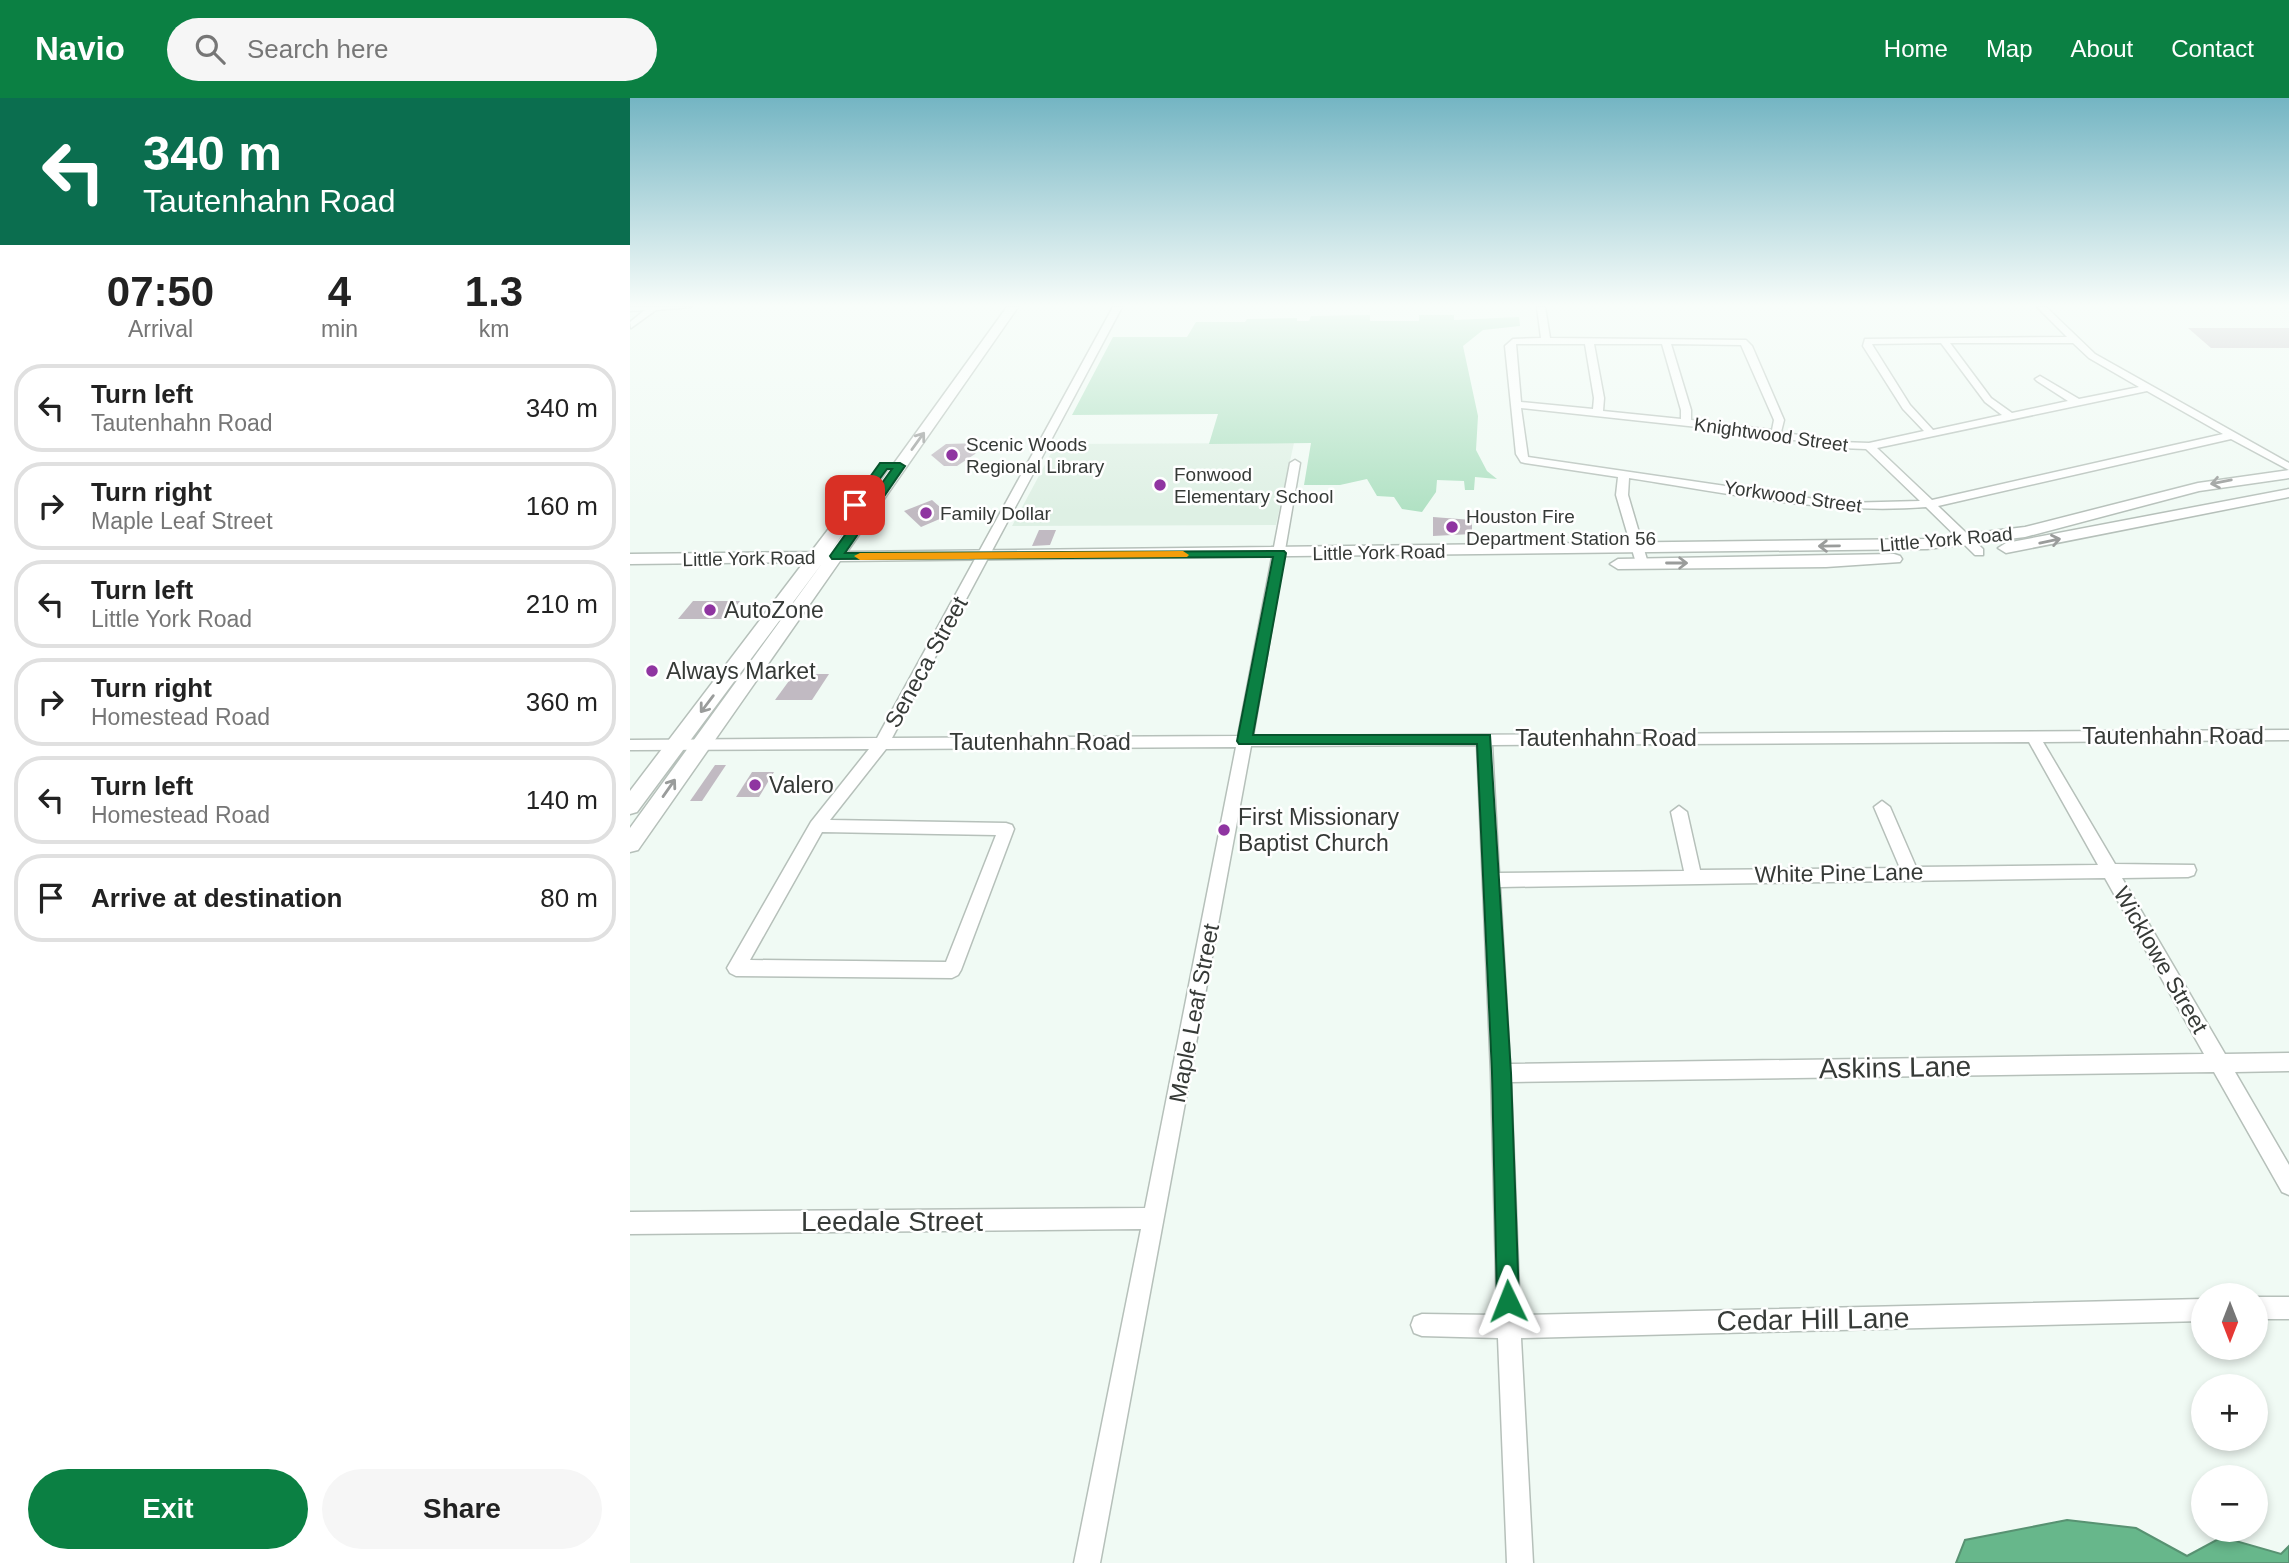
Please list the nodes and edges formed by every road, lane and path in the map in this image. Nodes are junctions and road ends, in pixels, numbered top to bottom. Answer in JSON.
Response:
{"nodes":[{"id":1,"x":951,"y":375,"type":"edge"},
{"id":2,"x":963,"y":375,"type":"edge"},
{"id":3,"x":1081,"y":375,"type":"edge"},
{"id":4,"x":1513,"y":375,"type":"edge"},
{"id":5,"x":1595,"y":375,"type":"edge"},
{"id":6,"x":1675,"y":375,"type":"edge"},
{"id":7,"x":1760,"y":375,"type":"edge"},
{"id":8,"x":1886,"y":375,"type":"edge"},
{"id":9,"x":1970,"y":375,"type":"edge"},
{"id":10,"x":2125,"y":375,"type":"edge"},
{"id":11,"x":2040,"y":379,"type":"dead end"},
{"id":12,"x":2147,"y":388,"type":"junction"},
{"id":13,"x":2076,"y":402,"type":"junction"},
{"id":14,"x":1516,"y":404,"type":"junction"},
{"id":15,"x":1598,"y":411,"type":"junction"},
{"id":16,"x":2009,"y":416,"type":"junction"},
{"id":17,"x":1686,"y":422,"type":"junction"},
{"id":18,"x":1776,"y":433,"type":"junction"},
{"id":19,"x":1931,"y":433,"type":"junction"},
{"id":20,"x":2233,"y":435,"type":"junction"},
{"id":21,"x":1869,"y":446,"type":"junction"},
{"id":22,"x":1295,"y":463,"type":"dead end"},
{"id":23,"x":892,"y":466,"type":"junction"},
{"id":24,"x":2289,"y":467,"type":"edge"},
{"id":25,"x":1624,"y":474,"type":"junction"},
{"id":26,"x":2289,"y":474,"type":"edge"},
{"id":27,"x":2289,"y":493,"type":"edge"},
{"id":28,"x":1927,"y":504,"type":"junction"},
{"id":29,"x":1964,"y":541,"type":"junction"},
{"id":30,"x":1979,"y":552,"type":"junction"},
{"id":31,"x":1861,"y":553,"type":"junction"},
{"id":32,"x":836,"y":556,"type":"junction"},
{"id":33,"x":1640,"y":556,"type":"junction"},
{"id":34,"x":630,"y":559,"type":"edge"},
{"id":35,"x":656,"y":559,"type":"junction"},
{"id":36,"x":1278,"y":561,"type":"junction"},
{"id":37,"x":979,"y":564,"type":"junction"},
{"id":38,"x":816,"y":566,"type":"junction"},
{"id":39,"x":637,"y":573,"type":"edge"},
{"id":40,"x":2033,"y":736,"type":"junction"},
{"id":41,"x":2289,"y":736,"type":"edge"},
{"id":42,"x":1484,"y":739,"type":"junction"},
{"id":43,"x":1244,"y":741,"type":"junction"},
{"id":44,"x":882,"y":743,"type":"junction"},
{"id":45,"x":677,"y":744,"type":"junction"},
{"id":46,"x":701,"y":744,"type":"junction"},
{"id":47,"x":630,"y":745,"type":"edge"},
{"id":48,"x":630,"y":806,"type":"edge"},
{"id":49,"x":1882,"y":807,"type":"dead end"},
{"id":50,"x":1679,"y":812,"type":"dead end"},
{"id":51,"x":817,"y":826,"type":"junction"},
{"id":52,"x":630,"y":844,"type":"edge"},
{"id":53,"x":2109,"y":870,"type":"junction"},
{"id":54,"x":2188,"y":870,"type":"dead end"},
{"id":55,"x":1910,"y":872,"type":"junction"},
{"id":56,"x":1693,"y":875,"type":"junction"},
{"id":57,"x":1491,"y":880,"type":"junction"},
{"id":58,"x":2289,"y":1062,"type":"edge"},
{"id":59,"x":2221,"y":1063,"type":"junction"},
{"id":60,"x":1501,"y":1073,"type":"junction"},
{"id":61,"x":2289,"y":1185,"type":"edge"},
{"id":62,"x":1154,"y":1218,"type":"junction"},
{"id":63,"x":630,"y":1223,"type":"edge"},
{"id":64,"x":2268,"y":1308,"type":"edge"},
{"id":65,"x":2289,"y":1308,"type":"edge"},
{"id":66,"x":2191,"y":1310,"type":"edge"},
{"id":67,"x":1422,"y":1325,"type":"dead end"},
{"id":68,"x":1509,"y":1327,"type":"junction"},
{"id":69,"x":1087,"y":1563,"type":"edge"},
{"id":70,"x":1520,"y":1563,"type":"edge"}],
"edges":[{"from":1,"to":23,"type":"main road"},
{"from":23,"to":2,"type":"main road","one_way":true},
{"from":3,"to":37,"type":"street","name":"Seneca Street"},
{"from":4,"to":14,"type":"street"},
{"from":5,"to":15,"type":"street"},
{"from":6,"to":17,"type":"street"},
{"from":7,"to":18,"type":"street"},
{"from":8,"to":19,"type":"street"},
{"from":9,"to":16,"type":"street"},
{"from":10,"to":12,"type":"street"},
{"from":11,"to":13,"type":"street"},
{"from":12,"to":13,"type":"street","name":"Knightwood Street"},
{"from":12,"to":20,"type":"street"},
{"from":13,"to":16,"type":"street","name":"Knightwood Street"},
{"from":14,"to":15,"type":"street","name":"Knightwood Street"},
{"from":14,"to":25,"type":"street","name":"Yorkwood Street"},
{"from":15,"to":17,"type":"street","name":"Knightwood Street"},
{"from":16,"to":19,"type":"street","name":"Knightwood Street"},
{"from":17,"to":18,"type":"street","name":"Knightwood Street"},
{"from":18,"to":21,"type":"street","name":"Knightwood Street"},
{"from":19,"to":21,"type":"street","name":"Knightwood Street"},
{"from":20,"to":24,"type":"street"},
{"from":20,"to":28,"type":"street","name":"Yorkwood Street"},
{"from":21,"to":28,"type":"street"},
{"from":22,"to":36,"type":"street","name":"Maple Leaf Street"},
{"from":23,"to":32,"type":"main road"},
{"from":23,"to":38,"type":"main road"},
{"from":25,"to":28,"type":"street","name":"Yorkwood Street"},
{"from":25,"to":33,"type":"street"},
{"from":26,"to":29,"type":"main road","name":"Little York Road","one_way":true},
{"from":30,"to":27,"type":"main road","name":"Little York Road","one_way":true},
{"from":28,"to":29,"type":"street"},
{"from":29,"to":30,"type":"street"},
{"from":29,"to":31,"type":"main road","name":"Little York Road"},
{"from":30,"to":31,"type":"main road","name":"Little York Road"},
{"from":31,"to":33,"type":"main road","name":"Little York Road"},
{"from":32,"to":37,"type":"main road","name":"Little York Road"},
{"from":32,"to":38,"type":"main road"},
{"from":33,"to":36,"type":"main road","name":"Little York Road"},
{"from":34,"to":35,"type":"main road","name":"Little York Road"},
{"from":35,"to":38,"type":"main road","name":"Little York Road"},
{"from":35,"to":39,"type":"main road"},
{"from":36,"to":37,"type":"main road","name":"Little York Road"},
{"from":36,"to":43,"type":"street","name":"Maple Leaf Street"},
{"from":37,"to":38,"type":"main road","name":"Little York Road"},
{"from":37,"to":44,"type":"street","name":"Seneca Street"},
{"from":38,"to":39,"type":"main road","name":"Little York Road"},
{"from":38,"to":45,"type":"main road","one_way":true},
{"from":38,"to":46,"type":"main road"},
{"from":40,"to":41,"type":"street","name":"Tautenhahn Road"},
{"from":40,"to":42,"type":"street","name":"Tautenhahn Road"},
{"from":40,"to":53,"type":"street","name":"Wicklowe Street"},
{"from":42,"to":43,"type":"street","name":"Tautenhahn Road"},
{"from":42,"to":57,"type":"street"},
{"from":43,"to":44,"type":"street","name":"Tautenhahn Road"},
{"from":43,"to":62,"type":"street","name":"Maple Leaf Street"},
{"from":44,"to":46,"type":"street","name":"Tautenhahn Road"},
{"from":44,"to":51,"type":"street","name":"Seneca Street"},
{"from":45,"to":46,"type":"street","name":"Tautenhahn Road"},
{"from":45,"to":47,"type":"street","name":"Tautenhahn Road"},
{"from":45,"to":48,"type":"main road"},
{"from":52,"to":46,"type":"main road","one_way":true},
{"from":49,"to":55,"type":"street"},
{"from":50,"to":56,"type":"street"},
{"from":51,"to":51,"type":"street","name":"Seneca Street"},
{"from":53,"to":54,"type":"street","name":"White Pine Lane"},
{"from":53,"to":55,"type":"street","name":"White Pine Lane"},
{"from":53,"to":59,"type":"street","name":"Wicklowe Street"},
{"from":55,"to":56,"type":"street","name":"White Pine Lane"},
{"from":56,"to":57,"type":"street","name":"White Pine Lane"},
{"from":57,"to":60,"type":"street"},
{"from":58,"to":59,"type":"street","name":"Askins Lane"},
{"from":59,"to":60,"type":"street","name":"Askins Lane"},
{"from":59,"to":61,"type":"street","name":"Wicklowe Street"},
{"from":60,"to":68,"type":"street"},
{"from":62,"to":63,"type":"street","name":"Leedale Street"},
{"from":62,"to":69,"type":"street","name":"Maple Leaf Street"},
{"from":64,"to":65,"type":"street"},
{"from":66,"to":68,"type":"street","name":"Cedar Hill Lane"},
{"from":67,"to":68,"type":"street","name":"Cedar Hill Lane"},
{"from":68,"to":70,"type":"street"}]}
